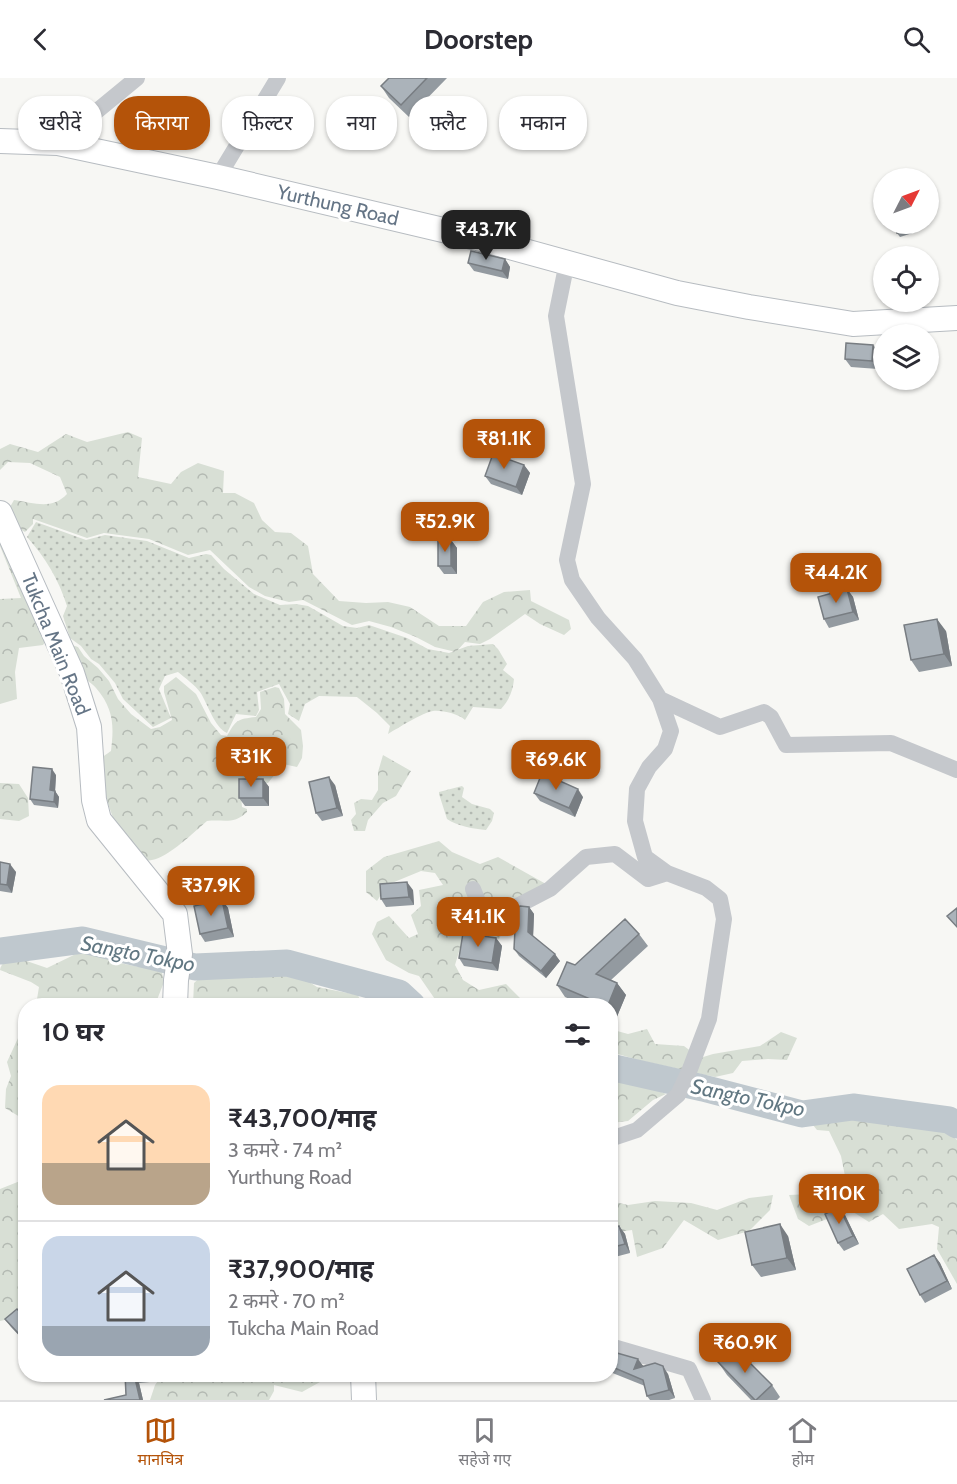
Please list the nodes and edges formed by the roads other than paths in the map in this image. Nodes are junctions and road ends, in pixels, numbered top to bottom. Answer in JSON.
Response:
{"nodes":[{"id":1,"x":137,"y":78,"type":"edge"},
{"id":2,"x":278,"y":78,"type":"edge"},
{"id":3,"x":102,"y":107,"type":"edge"},
{"id":4,"x":0,"y":141,"type":"edge"},
{"id":5,"x":18,"y":142,"type":"edge"},
{"id":6,"x":91,"y":150,"type":"edge"},
{"id":7,"x":218,"y":177,"type":"junction"},
{"id":8,"x":567,"y":262,"type":"junction"},
{"id":9,"x":957,"y":318,"type":"edge"},
{"id":10,"x":0,"y":513,"type":"edge"},
{"id":11,"x":660,"y":699,"type":"junction"},
{"id":12,"x":957,"y":770,"type":"edge"},
{"id":13,"x":667,"y":873,"type":"junction"},
{"id":14,"x":473,"y":889,"type":"dead end"},
{"id":15,"x":175,"y":998,"type":"edge"},
{"id":16,"x":618,"y":1136,"type":"edge"},
{"id":17,"x":618,"y":1348,"type":"edge"},
{"id":18,"x":363,"y":1382,"type":"edge"},
{"id":19,"x":364,"y":1400,"type":"edge"},
{"id":20,"x":704,"y":1400,"type":"edge"}],
"edges":[{"from":1,"to":3,"type":"street"},
{"from":2,"to":7,"type":"street"},
{"from":4,"to":5,"type":"main road","name":"Yurthung Road"},
{"from":6,"to":7,"type":"main road","name":"Yurthung Road"},
{"from":7,"to":8,"type":"main road","name":"Yurthung Road"},
{"from":8,"to":9,"type":"main road","name":"Yurthung Road"},
{"from":8,"to":11,"type":"street"},
{"from":10,"to":15,"type":"main road","name":"Tukcha Main Road"},
{"from":11,"to":12,"type":"street"},
{"from":11,"to":13,"type":"street"},
{"from":13,"to":14,"type":"street"},
{"from":13,"to":16,"type":"street"},
{"from":17,"to":20,"type":"street"},
{"from":18,"to":19,"type":"main road"}]}
